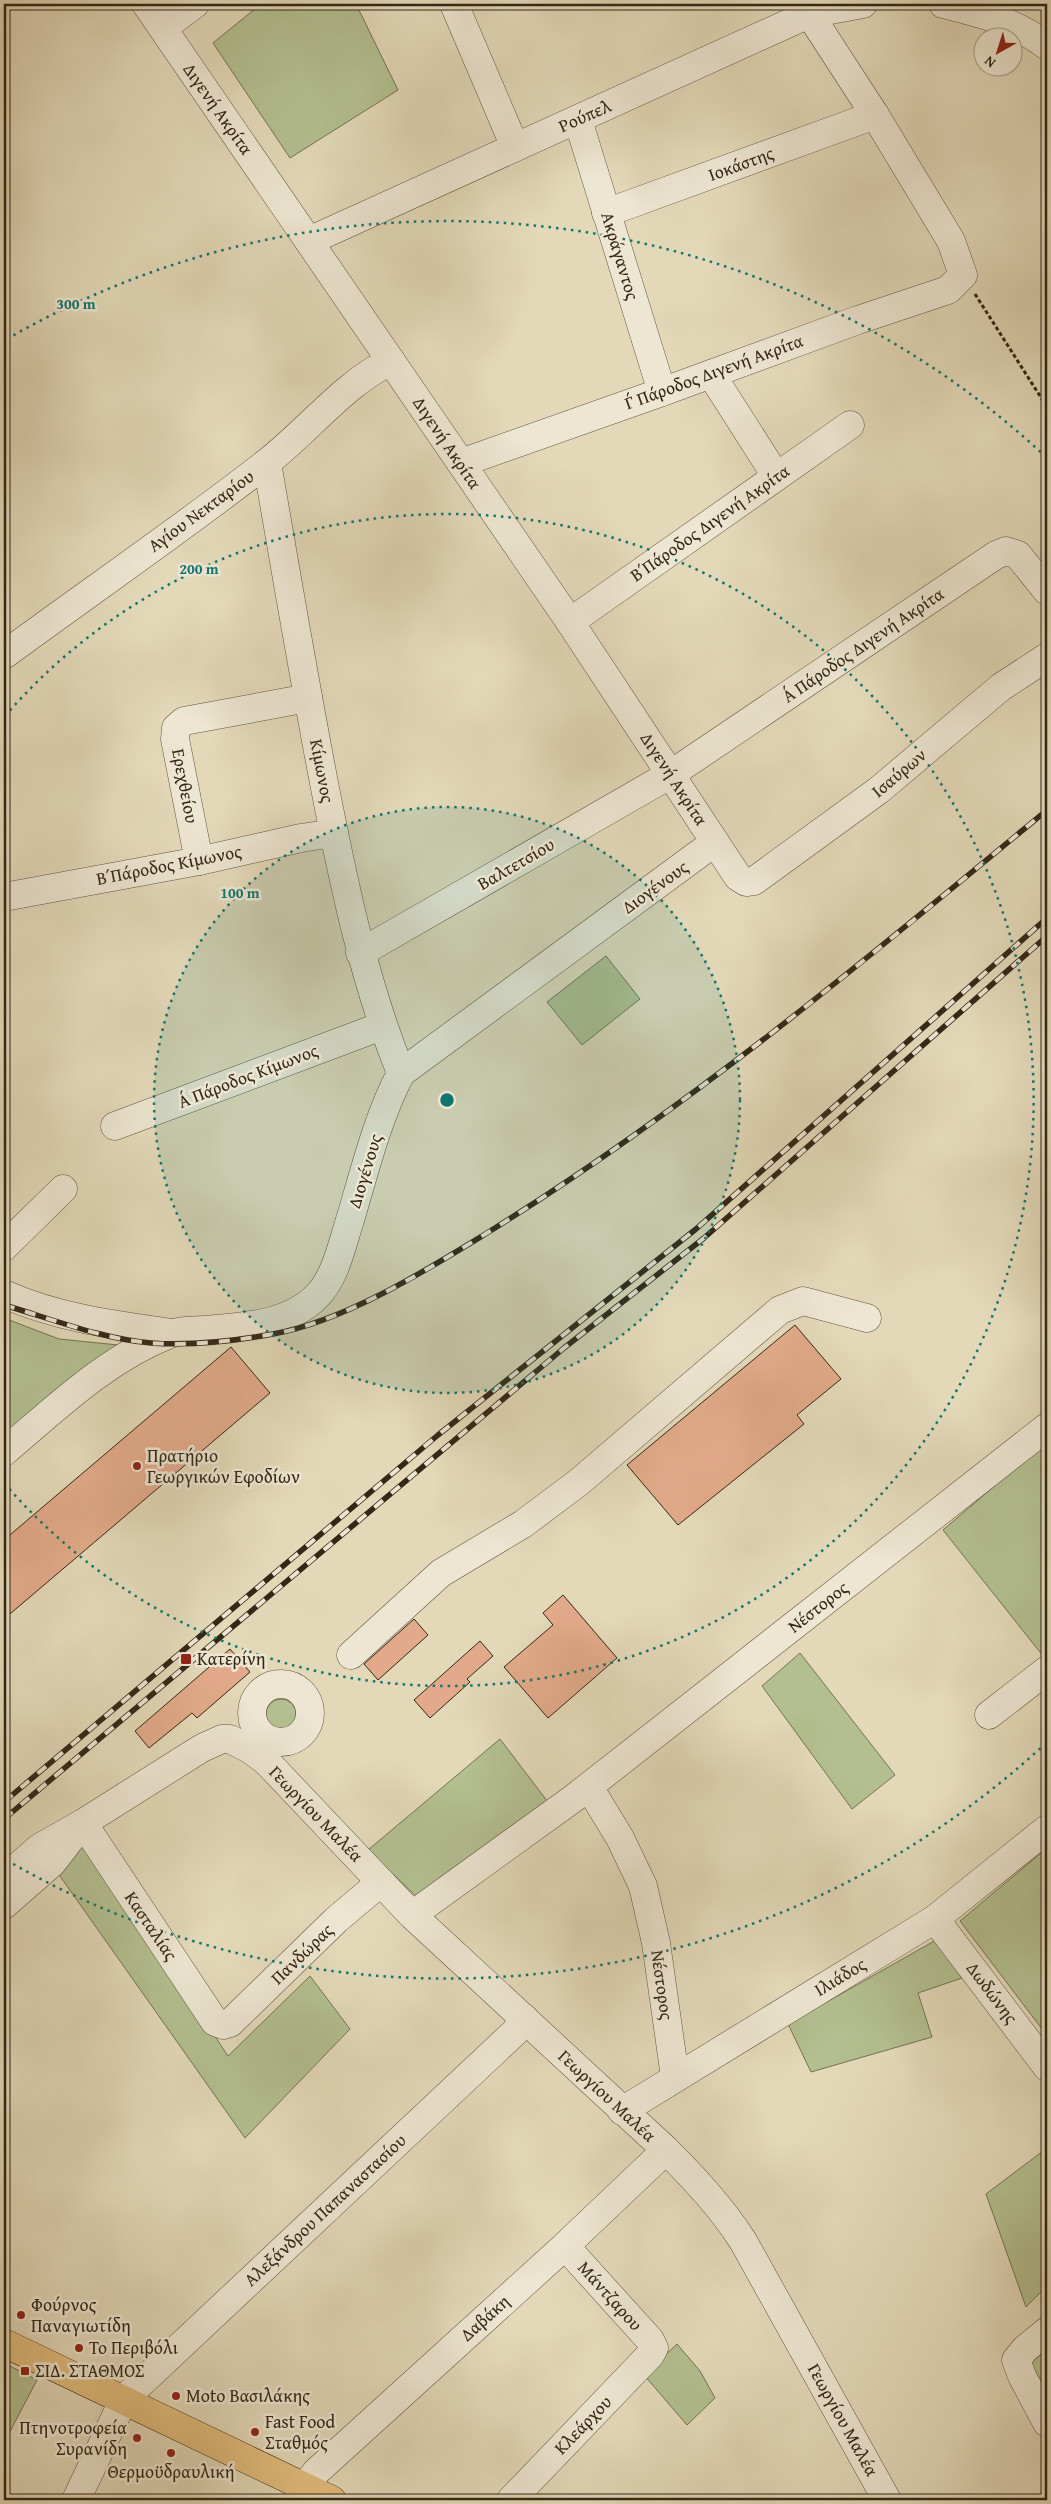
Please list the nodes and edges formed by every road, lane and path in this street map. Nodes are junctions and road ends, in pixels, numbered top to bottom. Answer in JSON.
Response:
{"nodes":[{"id":1,"x":146,"y":4,"type":"edge"},
{"id":2,"x":195,"y":4,"type":"edge"},
{"id":3,"x":454,"y":4,"type":"edge"},
{"id":4,"x":863,"y":4,"type":"edge"},
{"id":5,"x":943,"y":4,"type":"edge"},
{"id":6,"x":806,"y":9,"type":"edge"},
{"id":7,"x":164,"y":16,"type":"edge"},
{"id":8,"x":1047,"y":46,"type":"edge"},
{"id":9,"x":875,"y":115,"type":"junction"},
{"id":10,"x":578,"y":120,"type":"junction"},
{"id":11,"x":515,"y":147,"type":"junction"},
{"id":12,"x":606,"y":213,"type":"junction"},
{"id":13,"x":309,"y":241,"type":"junction"},
{"id":14,"x":963,"y":274,"type":"junction"},
{"id":15,"x":391,"y":361,"type":"junction"},
{"id":16,"x":711,"y":374,"type":"junction"},
{"id":17,"x":662,"y":392,"type":"junction"},
{"id":18,"x":1047,"y":407,"type":"edge"},
{"id":19,"x":850,"y":425,"type":"dead end"},
{"id":20,"x":267,"y":463,"type":"junction"},
{"id":21,"x":461,"y":463,"type":"junction"},
{"id":22,"x":776,"y":476,"type":"junction"},
{"id":23,"x":1047,"y":591,"type":"edge"},
{"id":24,"x":570,"y":622,"type":"junction"},
{"id":25,"x":4,"y":655,"type":"edge"},
{"id":26,"x":1047,"y":657,"type":"edge"},
{"id":27,"x":308,"y":698,"type":"junction"},
{"id":28,"x":671,"y":774,"type":"junction"},
{"id":29,"x":334,"y":834,"type":"junction"},
{"id":30,"x":716,"y":842,"type":"junction"},
{"id":31,"x":199,"y":861,"type":"junction"},
{"id":32,"x":746,"y":882,"type":"joint"},
{"id":33,"x":5,"y":891,"type":"edge"},
{"id":34,"x":360,"y":953,"type":"junction"},
{"id":35,"x":382,"y":1026,"type":"junction"},
{"id":36,"x":401,"y":1073,"type":"junction"},
{"id":37,"x":115,"y":1126,"type":"dead end"},
{"id":38,"x":63,"y":1189,"type":"dead end"},
{"id":39,"x":4,"y":1247,"type":"edge"},
{"id":40,"x":4,"y":1294,"type":"edge"},
{"id":41,"x":867,"y":1318,"type":"dead end"},
{"id":42,"x":172,"y":1333,"type":"junction"},
{"id":43,"x":1047,"y":1427,"type":"edge"},
{"id":44,"x":4,"y":1452,"type":"edge"},
{"id":45,"x":350,"y":1655,"type":"dead end"},
{"id":46,"x":1047,"y":1670,"type":"edge"},
{"id":47,"x":989,"y":1715,"type":"dead end"},
{"id":48,"x":252,"y":1737,"type":"junction"},
{"id":49,"x":286,"y":1742,"type":"junction"},
{"id":50,"x":280,"y":1775,"type":"junction"},
{"id":51,"x":589,"y":1787,"type":"junction"},
{"id":52,"x":83,"y":1823,"type":"junction"},
{"id":53,"x":1047,"y":1829,"type":"edge"},
{"id":54,"x":4,"y":1879,"type":"edge"},
{"id":55,"x":381,"y":1882,"type":"junction"},
{"id":56,"x":4,"y":1905,"type":"edge"},
{"id":57,"x":412,"y":1915,"type":"junction"},
{"id":58,"x":935,"y":1919,"type":"junction"},
{"id":59,"x":524,"y":2018,"type":"junction"},
{"id":60,"x":223,"y":2025,"type":"joint"},
{"id":61,"x":1043,"y":2054,"type":"edge"},
{"id":62,"x":675,"y":2077,"type":"junction"},
{"id":63,"x":622,"y":2111,"type":"junction"},
{"id":64,"x":666,"y":2150,"type":"junction"},
{"id":65,"x":565,"y":2246,"type":"junction"},
{"id":66,"x":1047,"y":2331,"type":"edge"},
{"id":67,"x":6,"y":2348,"type":"edge"},
{"id":68,"x":654,"y":2348,"type":"joint"},
{"id":69,"x":124,"y":2399,"type":"junction"},
{"id":70,"x":1047,"y":2423,"type":"edge"},
{"id":71,"x":305,"y":2487,"type":"junction"},
{"id":72,"x":76,"y":2500,"type":"edge"},
{"id":73,"x":332,"y":2500,"type":"edge"},
{"id":74,"x":511,"y":2500,"type":"edge"},
{"id":75,"x":887,"y":2500,"type":"edge"}],
"edges":[{"from":1,"to":7,"type":"street","name":"Διγενή Ακρίτα"},
{"from":2,"to":7,"type":"street"},
{"from":3,"to":11,"type":"street"},
{"from":4,"to":6,"type":"street","name":"Ρούπελ"},
{"from":5,"to":8,"type":"street"},
{"from":6,"to":9,"type":"street"},
{"from":6,"to":10,"type":"street","name":"Ρούπελ"},
{"from":7,"to":13,"type":"street","name":"Διγενή Ακρίτα"},
{"from":9,"to":12,"type":"street","name":"Ιοκάστης"},
{"from":9,"to":14,"type":"street"},
{"from":10,"to":11,"type":"street","name":"Ρούπελ"},
{"from":10,"to":12,"type":"street","name":"Ακράγαντος"},
{"from":11,"to":13,"type":"street","name":"Ρούπελ"},
{"from":12,"to":17,"type":"street","name":"Ακράγαντος"},
{"from":13,"to":15,"type":"street","name":"Διγενή Ακρίτα"},
{"from":14,"to":16,"type":"street","name":"Γ΄ Πάροδος Διγενή Ακρίτα"},
{"from":14,"to":18,"type":"path"},
{"from":15,"to":20,"type":"street","name":"Αγίου Νεκταρίου"},
{"from":15,"to":21,"type":"street","name":"Διγενή Ακρίτα"},
{"from":16,"to":17,"type":"street","name":"Γ΄ Πάροδος Διγενή Ακρίτα"},
{"from":16,"to":22,"type":"street"},
{"from":17,"to":21,"type":"street","name":"Γ΄ Πάροδος Διγενή Ακρίτα"},
{"from":19,"to":22,"type":"street","name":"Β΄ Πάροδος Διγενή Ακρίτα"},
{"from":20,"to":25,"type":"street","name":"Αγίου Νεκταρίου"},
{"from":20,"to":27,"type":"street","name":"Κίμωνος"},
{"from":21,"to":24,"type":"street","name":"Διγενή Ακρίτα"},
{"from":22,"to":24,"type":"street","name":"Β΄ Πάροδος Διγενή Ακρίτα"},
{"from":23,"to":28,"type":"street","name":"Α΄ Πάροδος Διγενή Ακρίτα"},
{"from":24,"to":28,"type":"street","name":"Διγενή Ακρίτα"},
{"from":26,"to":32,"type":"street","name":"Ισαύρων"},
{"from":27,"to":29,"type":"street","name":"Κίμωνος"},
{"from":27,"to":31,"type":"street","name":"Ερεχθείου"},
{"from":28,"to":30,"type":"street","name":"Διγενή Ακρίτα"},
{"from":28,"to":34,"type":"street","name":"Βαλτετσίου"},
{"from":29,"to":31,"type":"street","name":"Β΄ Πάροδος Κίμωνος"},
{"from":29,"to":34,"type":"street","name":"Κίμωνος"},
{"from":30,"to":32,"type":"street","name":"Διγενή Ακρίτα"},
{"from":30,"to":36,"type":"street","name":"Διογένους"},
{"from":31,"to":33,"type":"street","name":"Β΄ Πάροδος Κίμωνος"},
{"from":34,"to":35,"type":"street","name":"Κίμωνος"},
{"from":35,"to":36,"type":"street","name":"Κίμωνος"},
{"from":35,"to":37,"type":"street","name":"Α΄ Πάροδος Κίμωνος"},
{"from":36,"to":42,"type":"street","name":"Διογένους"},
{"from":38,"to":39,"type":"street"},
{"from":40,"to":42,"type":"street"},
{"from":41,"to":45,"type":"street"},
{"from":42,"to":44,"type":"street","name":"Διογένους"},
{"from":43,"to":51,"type":"street","name":"Νέστορος"},
{"from":46,"to":47,"type":"street"},
{"from":48,"to":49,"type":"street"},
{"from":48,"to":49,"type":"street"},
{"from":48,"to":50,"type":"street","name":"Γεωργίου Μαλέα"},
{"from":48,"to":52,"type":"street","name":"Γεωργίου Μαλέα"},
{"from":49,"to":50,"type":"street"},
{"from":50,"to":55,"type":"street","name":"Γεωργίου Μαλέα"},
{"from":51,"to":57,"type":"street","name":"Νέστορος"},
{"from":51,"to":62,"type":"street","name":"Νέστορος"},
{"from":52,"to":54,"type":"street"},
{"from":52,"to":56,"type":"street"},
{"from":52,"to":60,"type":"street","name":"Κασταλίας"},
{"from":53,"to":58,"type":"street","name":"Ιλιάδος"},
{"from":55,"to":57,"type":"street","name":"Γεωργίου Μαλέα"},
{"from":55,"to":60,"type":"street","name":"Πανδώρας"},
{"from":57,"to":59,"type":"street","name":"Γεωργίου Μαλέα"},
{"from":58,"to":61,"type":"street","name":"Δωδώνης"},
{"from":58,"to":62,"type":"street","name":"Ιλιάδος"},
{"from":59,"to":63,"type":"street","name":"Γεωργίου Μαλέα"},
{"from":59,"to":69,"type":"street","name":"Αλεξάνδρου Παπαναστασίου"},
{"from":62,"to":63,"type":"street","name":"Ιλιάδος"},
{"from":63,"to":64,"type":"street","name":"Γεωργίου Μαλέα"},
{"from":64,"to":65,"type":"street","name":"Δαβάκη"},
{"from":64,"to":75,"type":"street","name":"Γεωργίου Μαλέα"},
{"from":65,"to":68,"type":"street","name":"Μάντζαρου"},
{"from":65,"to":71,"type":"street","name":"Δαβάκη"},
{"from":66,"to":70,"type":"street"},
{"from":67,"to":69,"type":"main road"},
{"from":68,"to":74,"type":"street","name":"Κλεάρχου"},
{"from":69,"to":71,"type":"main road"},
{"from":69,"to":72,"type":"street"},
{"from":71,"to":73,"type":"main road"}]}
